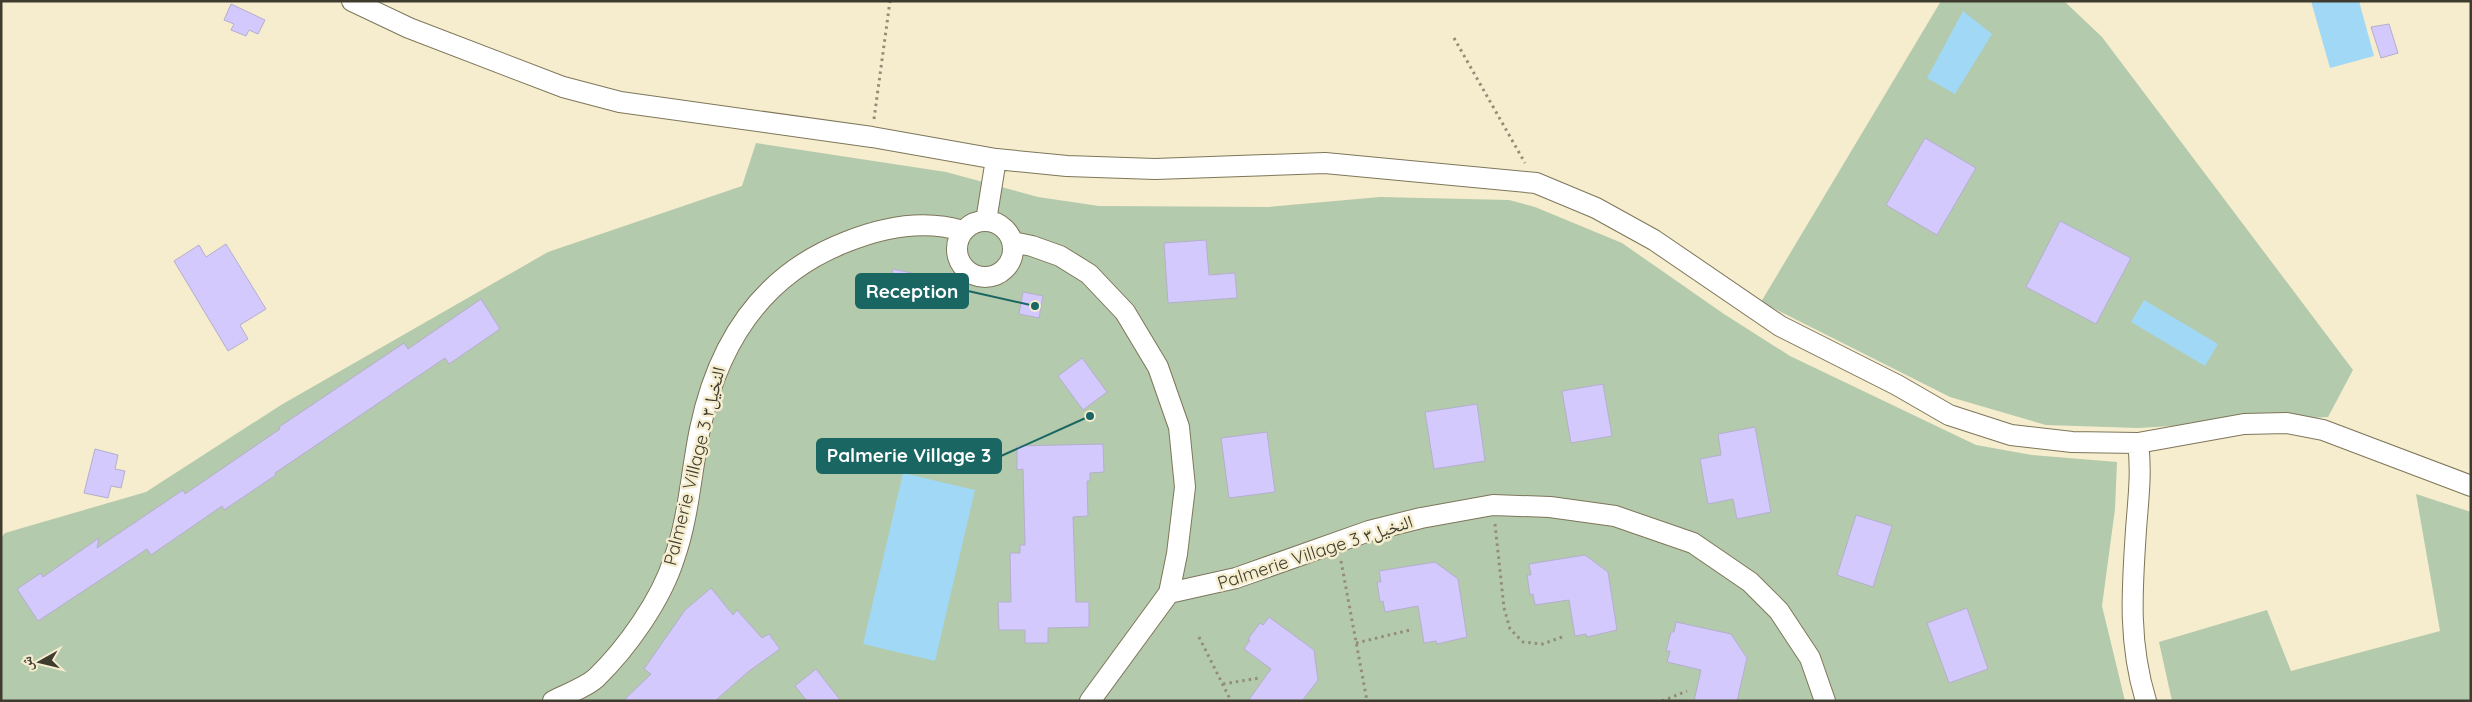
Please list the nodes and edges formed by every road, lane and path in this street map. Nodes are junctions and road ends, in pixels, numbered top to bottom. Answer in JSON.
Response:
{"nodes":[{"id":1,"x":352,"y":1,"type":"edge"},
{"id":2,"x":890,"y":1,"type":"edge"},
{"id":3,"x":1454,"y":38,"type":"dead end"},
{"id":4,"x":872,"y":137,"type":"junction"},
{"id":5,"x":996,"y":159,"type":"junction"},
{"id":6,"x":1536,"y":183,"type":"junction"},
{"id":7,"x":986,"y":221,"type":"junction"},
{"id":8,"x":963,"y":231,"type":"junction"},
{"id":9,"x":1012,"y":242,"type":"junction"},
{"id":10,"x":2138,"y":443,"type":"junction"},
{"id":11,"x":2471,"y":486,"type":"edge"},
{"id":12,"x":1493,"y":505,"type":"junction"},
{"id":13,"x":1338,"y":543,"type":"junction"},
{"id":14,"x":1169,"y":593,"type":"junction"},
{"id":15,"x":1410,"y":630,"type":"dead end"},
{"id":16,"x":1199,"y":637,"type":"dead end"},
{"id":17,"x":1562,"y":638,"type":"dead end"},
{"id":18,"x":1356,"y":643,"type":"junction"},
{"id":19,"x":1259,"y":678,"type":"dead end"},
{"id":20,"x":1223,"y":684,"type":"junction"},
{"id":21,"x":1686,"y":691,"type":"dead end"},
{"id":22,"x":552,"y":701,"type":"edge"},
{"id":23,"x":1090,"y":701,"type":"edge"},
{"id":24,"x":1231,"y":701,"type":"edge"},
{"id":25,"x":1367,"y":701,"type":"edge"},
{"id":26,"x":1662,"y":701,"type":"edge"},
{"id":27,"x":1826,"y":701,"type":"edge"},
{"id":28,"x":2146,"y":701,"type":"edge"}],
"edges":[{"from":1,"to":4,"type":"street"},
{"from":2,"to":4,"type":"path"},
{"from":3,"to":6,"type":"path"},
{"from":4,"to":5,"type":"street"},
{"from":5,"to":6,"type":"street"},
{"from":5,"to":7,"type":"street"},
{"from":6,"to":10,"type":"street"},
{"from":7,"to":8,"type":"street"},
{"from":7,"to":9,"type":"street"},
{"from":8,"to":9,"type":"street"},
{"from":8,"to":22,"type":"street","name":"Palmerie Village 3 النخيل٣"},
{"from":9,"to":14,"type":"street"},
{"from":10,"to":11,"type":"street"},
{"from":10,"to":28,"type":"street"},
{"from":12,"to":13,"type":"street","name":"Palmerie Village 3 النخيل٣"},
{"from":12,"to":17,"type":"path"},
{"from":12,"to":27,"type":"street","name":"Palmerie Village 3 النخيل٣"},
{"from":13,"to":14,"type":"street","name":"Palmerie Village 3 النخيل٣"},
{"from":13,"to":18,"type":"path"},
{"from":14,"to":23,"type":"street"},
{"from":15,"to":18,"type":"path"},
{"from":16,"to":20,"type":"path"},
{"from":18,"to":25,"type":"path"},
{"from":19,"to":20,"type":"path"},
{"from":20,"to":24,"type":"path"},
{"from":21,"to":26,"type":"path"}]}
